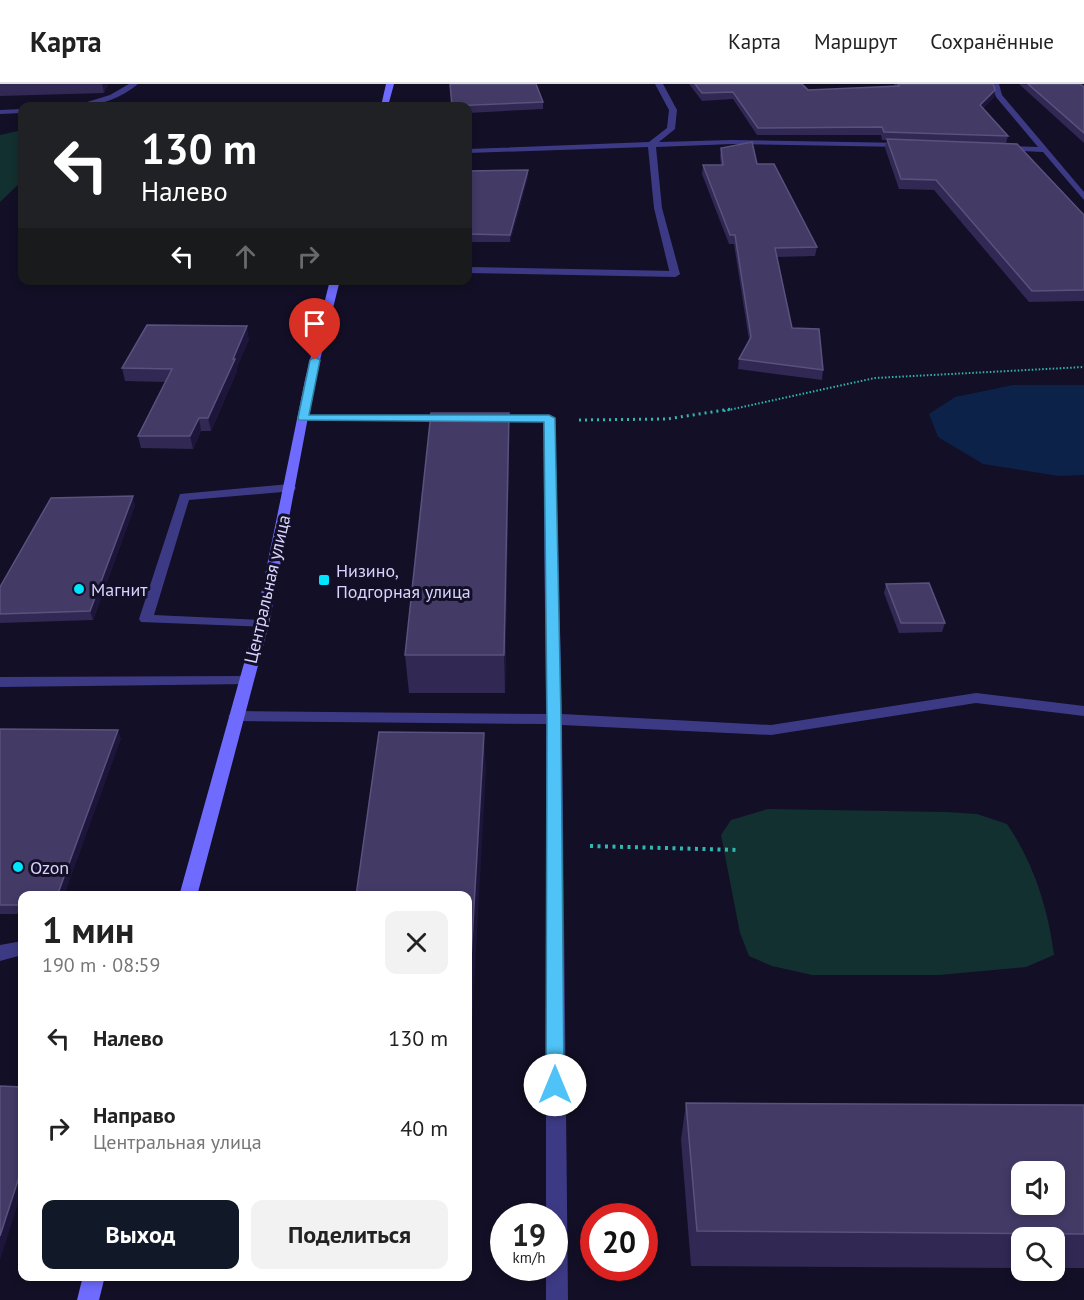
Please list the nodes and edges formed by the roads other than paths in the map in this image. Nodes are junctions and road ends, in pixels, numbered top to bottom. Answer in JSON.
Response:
{"nodes":[{"id":1,"x":134,"y":84,"type":"edge"},
{"id":2,"x":390,"y":84,"type":"edge"},
{"id":3,"x":659,"y":84,"type":"edge"},
{"id":4,"x":995,"y":84,"type":"edge"},
{"id":5,"x":94,"y":102,"type":"edge"},
{"id":6,"x":385,"y":102,"type":"edge"},
{"id":7,"x":18,"y":111,"type":"edge"},
{"id":8,"x":0,"y":112,"type":"edge"},
{"id":9,"x":652,"y":144,"type":"junction"},
{"id":10,"x":912,"y":145,"type":"edge"},
{"id":11,"x":996,"y":148,"type":"edge"},
{"id":12,"x":1043,"y":150,"type":"junction"},
{"id":13,"x":472,"y":151,"type":"edge"},
{"id":14,"x":1084,"y":197,"type":"edge"},
{"id":15,"x":472,"y":270,"type":"edge"},
{"id":16,"x":334,"y":285,"type":"edge"},
{"id":17,"x":303,"y":418,"type":"junction"},
{"id":18,"x":290,"y":488,"type":"junction"},
{"id":19,"x":262,"y":624,"type":"junction"},
{"id":20,"x":246,"y":681,"type":"junction"},
{"id":21,"x":0,"y":682,"type":"edge"},
{"id":22,"x":1084,"y":711,"type":"edge"},
{"id":23,"x":236,"y":716,"type":"junction"},
{"id":24,"x":554,"y":719,"type":"junction"},
{"id":25,"x":189,"y":891,"type":"edge"},
{"id":26,"x":18,"y":949,"type":"edge"},
{"id":27,"x":0,"y":954,"type":"edge"},
{"id":28,"x":93,"y":1281,"type":"edge"},
{"id":29,"x":88,"y":1300,"type":"edge"},
{"id":30,"x":557,"y":1300,"type":"edge"}],
"edges":[{"from":1,"to":5,"type":"street"},
{"from":2,"to":6,"type":"street"},
{"from":3,"to":9,"type":"street"},
{"from":4,"to":12,"type":"street"},
{"from":7,"to":8,"type":"street"},
{"from":9,"to":10,"type":"street"},
{"from":9,"to":13,"type":"street"},
{"from":9,"to":15,"type":"street"},
{"from":11,"to":12,"type":"street"},
{"from":12,"to":14,"type":"street"},
{"from":16,"to":17,"type":"street","name":"Центральная улица"},
{"from":17,"to":18,"type":"street","name":"Центральная улица"},
{"from":17,"to":24,"type":"street"},
{"from":18,"to":19,"type":"street","name":"Центральная улица"},
{"from":18,"to":19,"type":"street"},
{"from":19,"to":20,"type":"street","name":"Центральная улица"},
{"from":20,"to":21,"type":"street"},
{"from":20,"to":23,"type":"street","name":"Центральная улица"},
{"from":22,"to":24,"type":"street"},
{"from":23,"to":24,"type":"street"},
{"from":23,"to":25,"type":"street","name":"Центральная улица"},
{"from":24,"to":30,"type":"street"},
{"from":26,"to":27,"type":"street"},
{"from":28,"to":29,"type":"street"}]}
